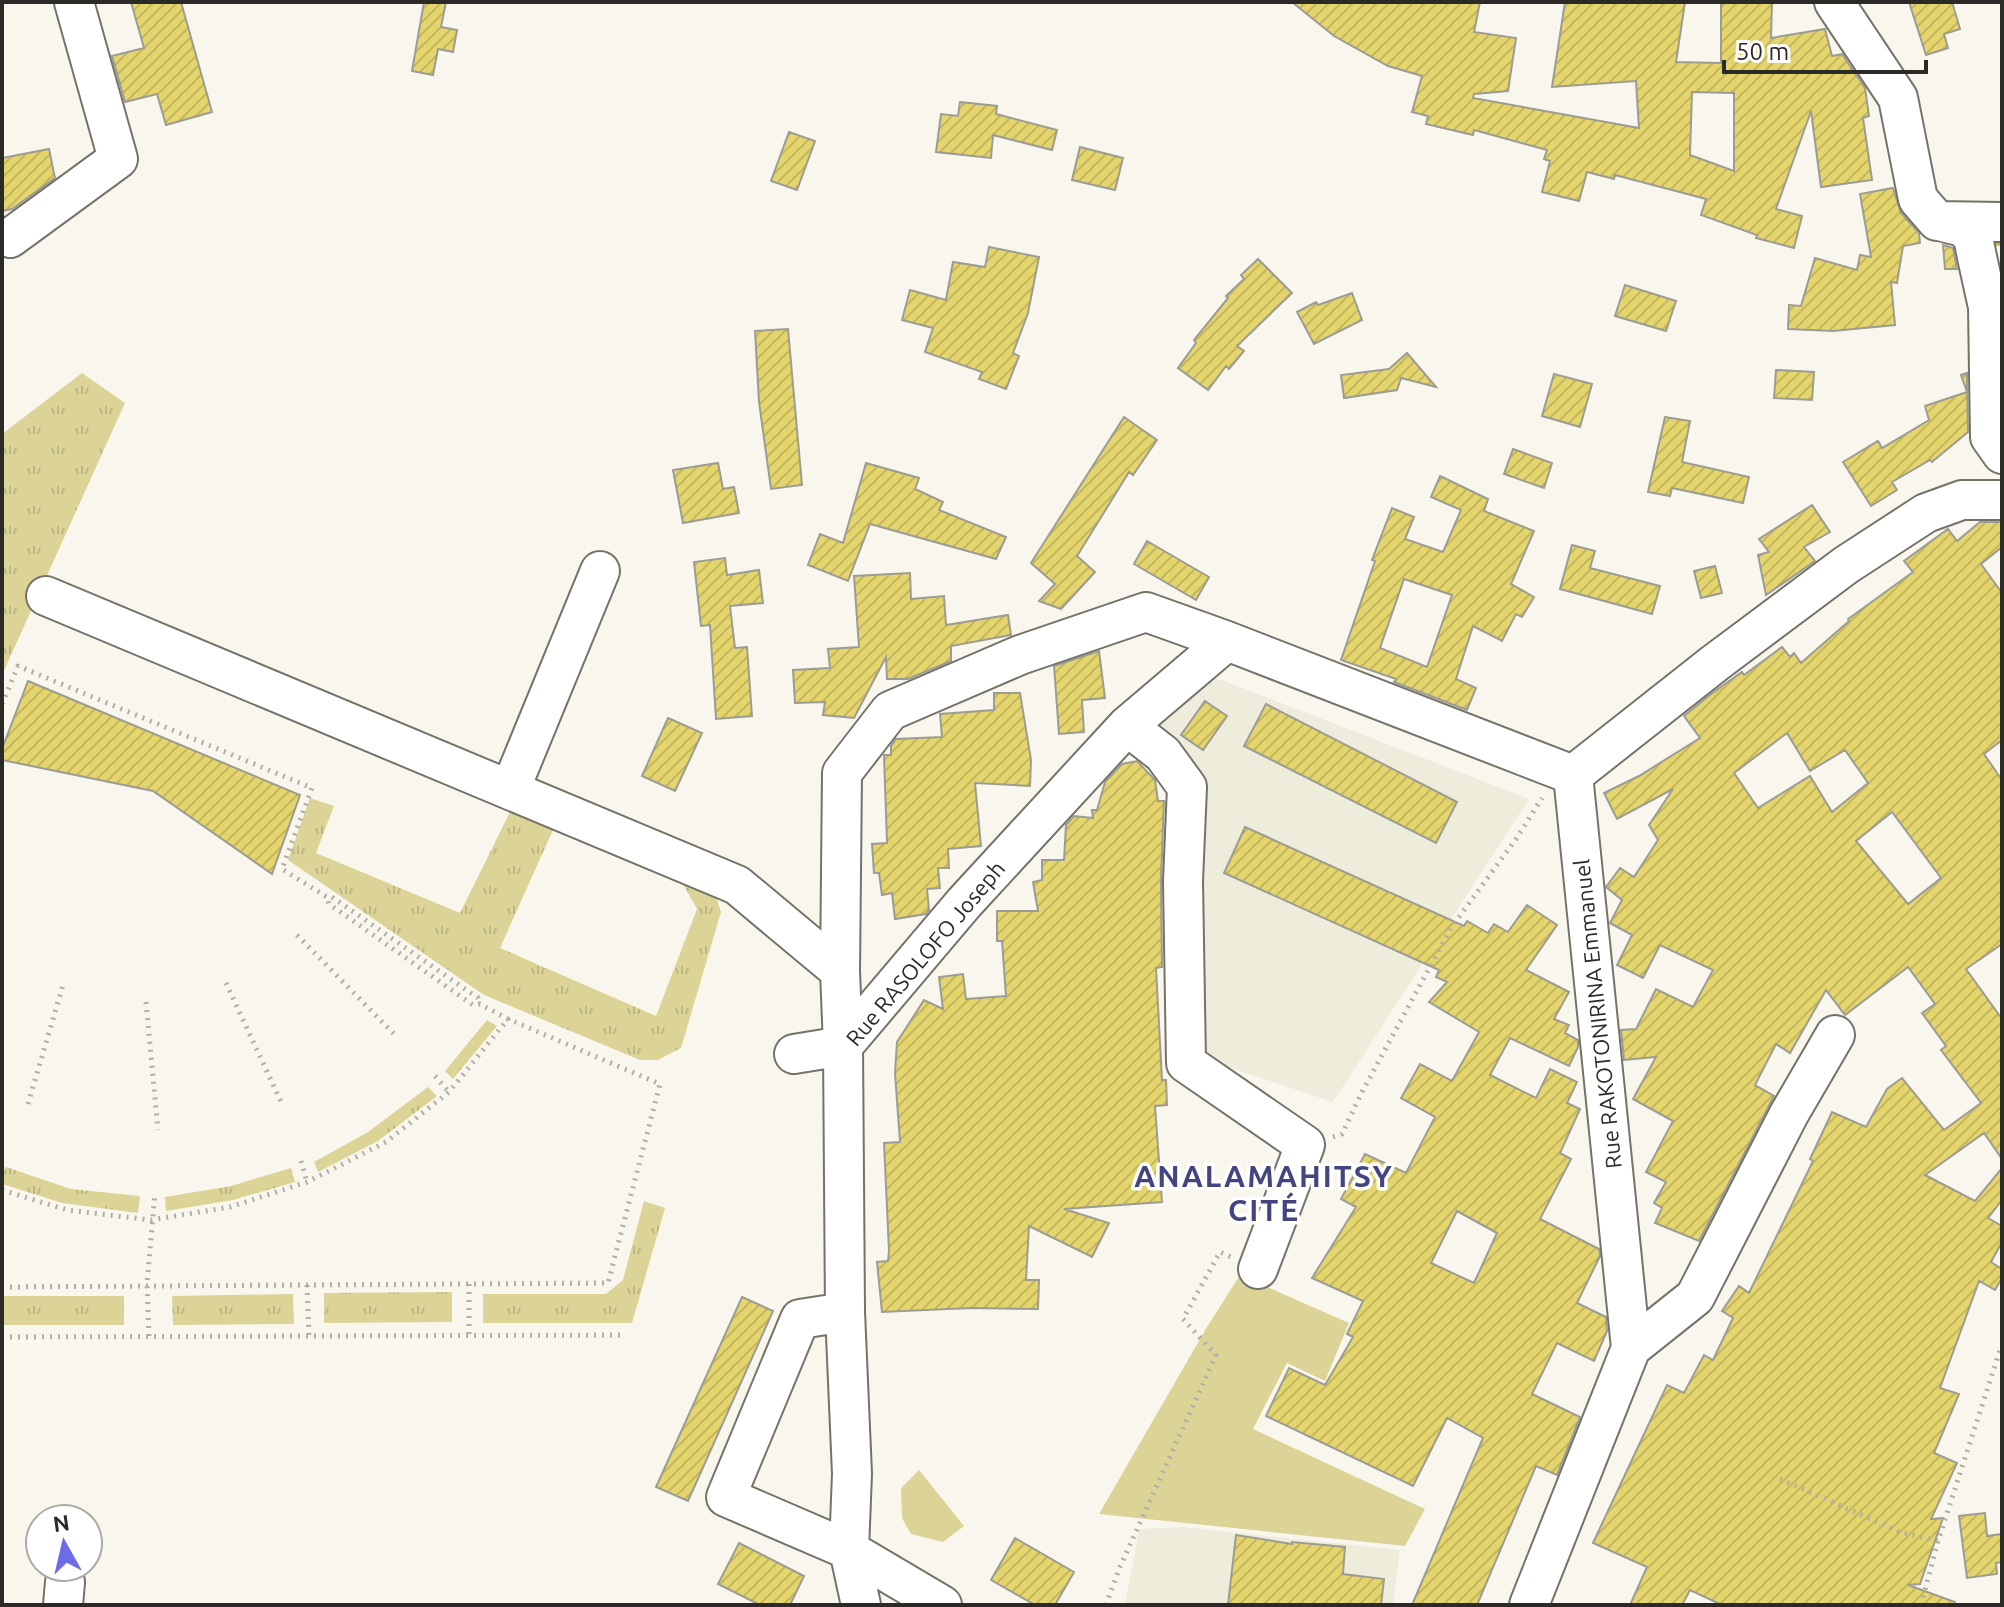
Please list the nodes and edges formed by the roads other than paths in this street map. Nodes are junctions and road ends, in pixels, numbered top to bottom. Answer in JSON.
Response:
{"nodes":[{"id":1,"x":74,"y":2,"type":"edge"},
{"id":2,"x":1834,"y":2,"type":"edge"},
{"id":3,"x":1937,"y":221,"type":"junction"},
{"id":4,"x":2002,"y":222,"type":"edge"},
{"id":5,"x":10,"y":238,"type":"dead end"},
{"id":6,"x":2002,"y":454,"type":"edge"},
{"id":7,"x":2002,"y":500,"type":"edge"},
{"id":8,"x":600,"y":571,"type":"dead end"},
{"id":9,"x":46,"y":596,"type":"dead end"},
{"id":10,"x":1227,"y":641,"type":"junction"},
{"id":11,"x":1127,"y":726,"type":"junction"},
{"id":12,"x":1565,"y":771,"type":"junction"},
{"id":13,"x":510,"y":790,"type":"junction"},
{"id":14,"x":840,"y":971,"type":"junction"},
{"id":15,"x":1835,"y":1035,"type":"dead end"},
{"id":16,"x":843,"y":1046,"type":"junction"},
{"id":17,"x":794,"y":1054,"type":"dead end"},
{"id":18,"x":1258,"y":1269,"type":"road end"},
{"id":19,"x":845,"y":1312,"type":"junction"},
{"id":20,"x":1631,"y":1348,"type":"junction"},
{"id":21,"x":849,"y":1550,"type":"junction"},
{"id":22,"x":861,"y":1605,"type":"edge"},
{"id":23,"x":942,"y":1605,"type":"edge"},
{"id":24,"x":1529,"y":1605,"type":"edge"}],
"edges":[{"from":1,"to":5,"type":"street"},
{"from":2,"to":3,"type":"street"},
{"from":3,"to":4,"type":"street"},
{"from":3,"to":6,"type":"street"},
{"from":7,"to":12,"type":"street"},
{"from":8,"to":13,"type":"street"},
{"from":9,"to":13,"type":"street"},
{"from":10,"to":11,"type":"street","name":"Rue RASOLOFO Joseph"},
{"from":10,"to":12,"type":"street"},
{"from":10,"to":14,"type":"street"},
{"from":11,"to":16,"type":"street","name":"Rue RASOLOFO Joseph"},
{"from":11,"to":18,"type":"street"},
{"from":12,"to":20,"type":"street","name":"Rue RAKOTONIRINA Emmanuel"},
{"from":13,"to":14,"type":"street"},
{"from":14,"to":16,"type":"street"},
{"from":15,"to":20,"type":"street"},
{"from":16,"to":17,"type":"street"},
{"from":16,"to":19,"type":"street","name":"Rue RASOLOFO Joseph"},
{"from":19,"to":21,"type":"street","name":"Rue RASOLOFO Joseph"},
{"from":19,"to":21,"type":"street"},
{"from":20,"to":24,"type":"street","name":"Rue RAKOTONIRINA Emmanuel"},
{"from":21,"to":22,"type":"street","name":"Rue RASOLOFO Joseph"},
{"from":21,"to":23,"type":"street"}]}
